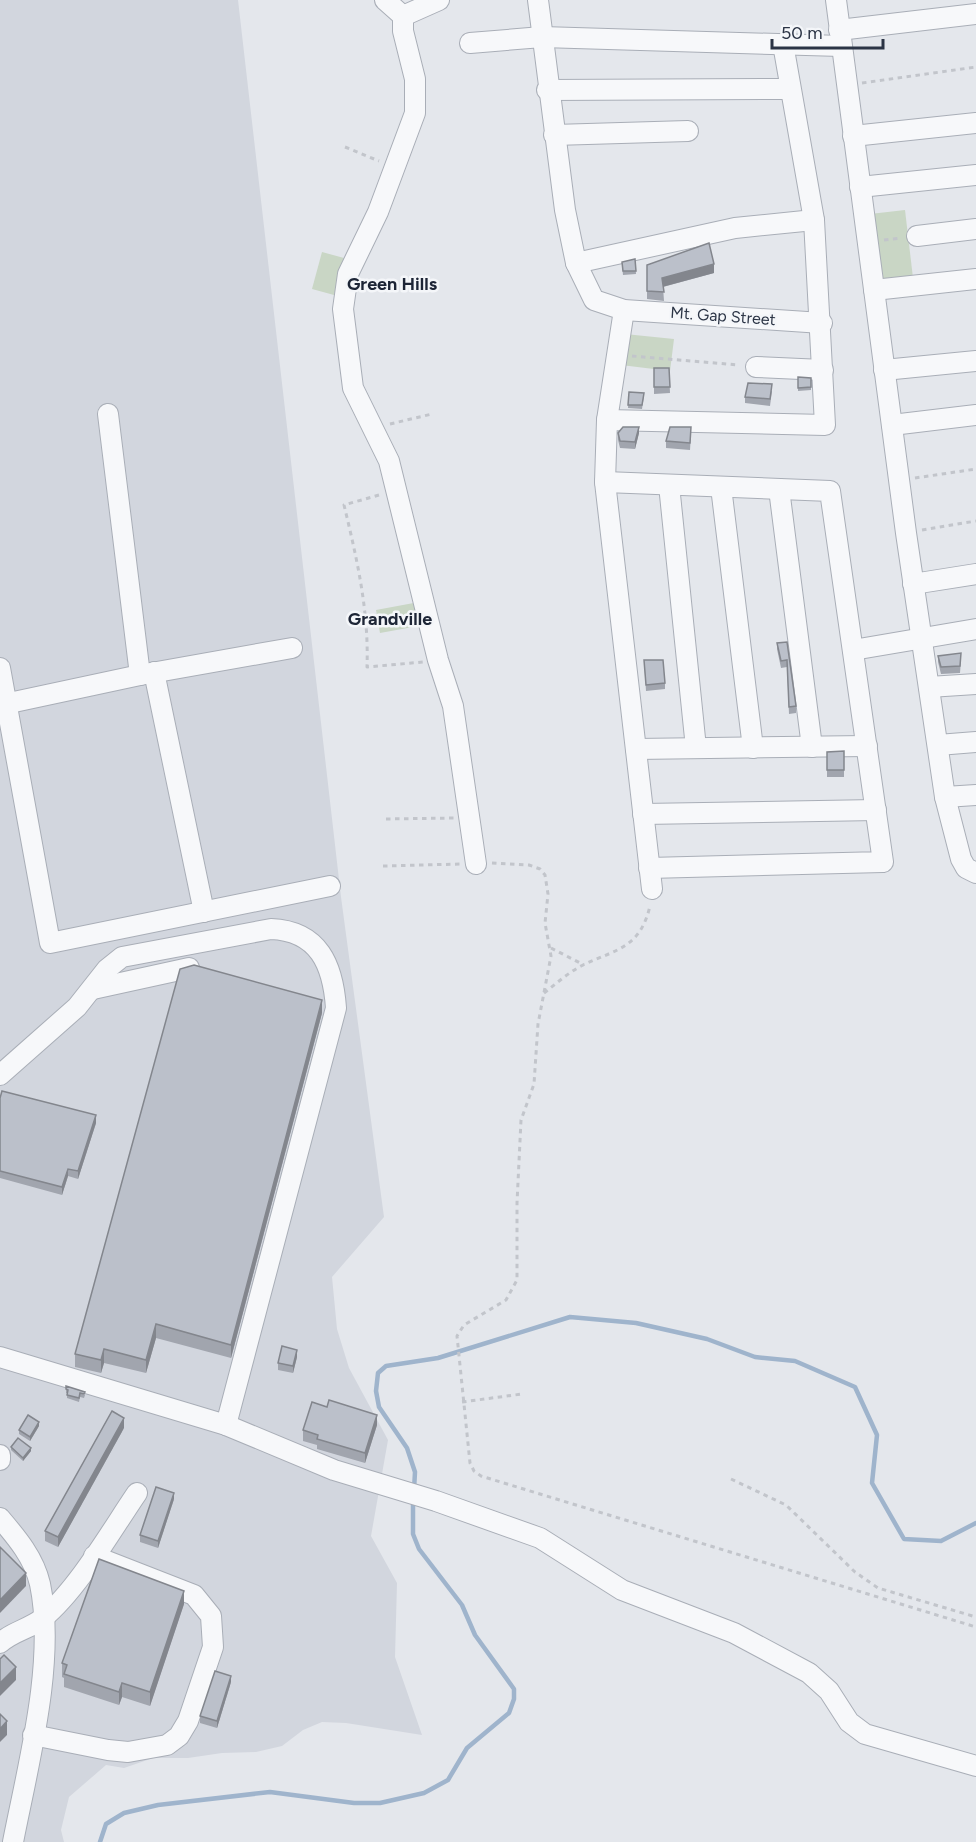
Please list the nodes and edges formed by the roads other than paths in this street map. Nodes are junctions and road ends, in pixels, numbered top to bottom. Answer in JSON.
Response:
{"nodes":[{"id":1,"x":385,"y":0,"type":"edge"},
{"id":2,"x":439,"y":0,"type":"edge"},
{"id":3,"x":538,"y":0,"type":"edge"},
{"id":4,"x":836,"y":0,"type":"edge"},
{"id":5,"x":976,"y":14,"type":"edge"},
{"id":6,"x":404,"y":16,"type":"junction"},
{"id":7,"x":542,"y":37,"type":"junction"},
{"id":8,"x":840,"y":38,"type":"junction"},
{"id":9,"x":470,"y":43,"type":"dead end"},
{"id":10,"x":783,"y":44,"type":"junction"},
{"id":11,"x":790,"y":89,"type":"junction"},
{"id":12,"x":547,"y":90,"type":"junction"},
{"id":13,"x":976,"y":123,"type":"edge"},
{"id":14,"x":688,"y":131,"type":"dead end"},
{"id":15,"x":554,"y":135,"type":"junction"},
{"id":16,"x":853,"y":136,"type":"junction"},
{"id":17,"x":976,"y":175,"type":"edge"},
{"id":18,"x":860,"y":187,"type":"junction"},
{"id":19,"x":814,"y":220,"type":"junction"},
{"id":20,"x":976,"y":229,"type":"edge"},
{"id":21,"x":912,"y":237,"type":"road end"},
{"id":22,"x":576,"y":263,"type":"junction"},
{"id":23,"x":976,"y":279,"type":"edge"},
{"id":24,"x":874,"y":290,"type":"junction"},
{"id":25,"x":624,"y":310,"type":"junction"},
{"id":26,"x":822,"y":323,"type":"junction"},
{"id":27,"x":976,"y":361,"type":"edge"},
{"id":28,"x":756,"y":367,"type":"road end"},
{"id":29,"x":823,"y":370,"type":"junction"},
{"id":30,"x":884,"y":370,"type":"junction"},
{"id":31,"x":108,"y":414,"type":"dead end"},
{"id":32,"x":976,"y":416,"type":"edge"},
{"id":33,"x":606,"y":420,"type":"junction"},
{"id":34,"x":892,"y":425,"type":"junction"},
{"id":35,"x":605,"y":482,"type":"junction"},
{"id":36,"x":669,"y":485,"type":"junction"},
{"id":37,"x":721,"y":487,"type":"junction"},
{"id":38,"x":779,"y":489,"type":"junction"},
{"id":39,"x":976,"y":574,"type":"edge"},
{"id":40,"x":914,"y":584,"type":"junction"},
{"id":41,"x":976,"y":629,"type":"edge"},
{"id":42,"x":921,"y":638,"type":"junction"},
{"id":43,"x":292,"y":648,"type":"dead end"},
{"id":44,"x":853,"y":650,"type":"junction"},
{"id":45,"x":0,"y":668,"type":"edge"},
{"id":46,"x":147,"y":673,"type":"junction"},
{"id":47,"x":976,"y":684,"type":"edge"},
{"id":48,"x":929,"y":687,"type":"junction"},
{"id":49,"x":3,"y":705,"type":"edge"},
{"id":50,"x":976,"y":742,"type":"edge"},
{"id":51,"x":938,"y":745,"type":"junction"},
{"id":52,"x":867,"y":746,"type":"junction"},
{"id":53,"x":812,"y":747,"type":"junction"},
{"id":54,"x":696,"y":748,"type":"junction"},
{"id":55,"x":753,"y":748,"type":"junction"},
{"id":56,"x":636,"y":749,"type":"junction"},
{"id":57,"x":976,"y":795,"type":"edge"},
{"id":58,"x":945,"y":797,"type":"junction"},
{"id":59,"x":876,"y":810,"type":"junction"},
{"id":60,"x":643,"y":814,"type":"junction"},
{"id":61,"x":476,"y":864,"type":"road end"},
{"id":62,"x":649,"y":868,"type":"junction"},
{"id":63,"x":976,"y":873,"type":"edge"},
{"id":64,"x":330,"y":886,"type":"dead end"},
{"id":65,"x":652,"y":889,"type":"road end"},
{"id":66,"x":204,"y":912,"type":"junction"},
{"id":67,"x":189,"y":968,"type":"edge"},
{"id":68,"x":93,"y":989,"type":"junction"},
{"id":69,"x":0,"y":1075,"type":"edge"},
{"id":70,"x":0,"y":1357,"type":"edge"},
{"id":71,"x":226,"y":1425,"type":"junction"},
{"id":72,"x":0,"y":1455,"type":"edge"},
{"id":73,"x":0,"y":1460,"type":"edge"},
{"id":74,"x":137,"y":1493,"type":"dead end"},
{"id":75,"x":0,"y":1518,"type":"edge"},
{"id":76,"x":94,"y":1556,"type":"junction"},
{"id":77,"x":42,"y":1619,"type":"junction"},
{"id":78,"x":0,"y":1643,"type":"edge"},
{"id":79,"x":33,"y":1735,"type":"junction"},
{"id":80,"x":976,"y":1766,"type":"edge"},
{"id":81,"x":13,"y":1842,"type":"edge"}],
"edges":[{"from":1,"to":6,"type":"street"},
{"from":2,"to":6,"type":"street"},
{"from":3,"to":7,"type":"street","name":"Mt. Gap Street"},
{"from":4,"to":8,"type":"street"},
{"from":5,"to":8,"type":"street"},
{"from":6,"to":61,"type":"street"},
{"from":7,"to":9,"type":"street"},
{"from":7,"to":10,"type":"street"},
{"from":7,"to":12,"type":"street","name":"Mt. Gap Street"},
{"from":8,"to":10,"type":"street"},
{"from":8,"to":16,"type":"street"},
{"from":10,"to":11,"type":"street"},
{"from":11,"to":12,"type":"street"},
{"from":11,"to":19,"type":"street"},
{"from":12,"to":15,"type":"street","name":"Mt. Gap Street"},
{"from":13,"to":16,"type":"street"},
{"from":14,"to":15,"type":"street"},
{"from":15,"to":22,"type":"street","name":"Mt. Gap Street"},
{"from":16,"to":18,"type":"street"},
{"from":17,"to":18,"type":"street"},
{"from":18,"to":24,"type":"street"},
{"from":19,"to":22,"type":"street"},
{"from":19,"to":26,"type":"street"},
{"from":20,"to":21,"type":"street"},
{"from":22,"to":25,"type":"street","name":"Mt. Gap Street"},
{"from":23,"to":24,"type":"street"},
{"from":24,"to":30,"type":"street"},
{"from":25,"to":26,"type":"street","name":"Mt. Gap Street"},
{"from":25,"to":33,"type":"street"},
{"from":26,"to":29,"type":"street"},
{"from":27,"to":30,"type":"street"},
{"from":28,"to":29,"type":"street"},
{"from":29,"to":33,"type":"street"},
{"from":30,"to":34,"type":"street"},
{"from":31,"to":46,"type":"street"},
{"from":32,"to":34,"type":"street"},
{"from":33,"to":35,"type":"street"},
{"from":34,"to":40,"type":"street"},
{"from":35,"to":36,"type":"street"},
{"from":35,"to":56,"type":"street"},
{"from":36,"to":37,"type":"street"},
{"from":36,"to":54,"type":"street"},
{"from":37,"to":38,"type":"street"},
{"from":37,"to":55,"type":"street"},
{"from":38,"to":44,"type":"street"},
{"from":38,"to":53,"type":"street"},
{"from":39,"to":40,"type":"street"},
{"from":40,"to":42,"type":"street"},
{"from":41,"to":42,"type":"street"},
{"from":42,"to":44,"type":"street"},
{"from":42,"to":48,"type":"street"},
{"from":43,"to":46,"type":"street"},
{"from":44,"to":52,"type":"street"},
{"from":45,"to":49,"type":"street"},
{"from":46,"to":49,"type":"street"},
{"from":46,"to":66,"type":"street"},
{"from":47,"to":48,"type":"street"},
{"from":48,"to":51,"type":"street"},
{"from":49,"to":66,"type":"street"},
{"from":50,"to":51,"type":"street"},
{"from":51,"to":58,"type":"street"},
{"from":52,"to":53,"type":"street"},
{"from":52,"to":59,"type":"street"},
{"from":53,"to":55,"type":"street"},
{"from":54,"to":55,"type":"street"},
{"from":54,"to":56,"type":"street"},
{"from":56,"to":60,"type":"street"},
{"from":57,"to":58,"type":"street"},
{"from":58,"to":63,"type":"street"},
{"from":59,"to":60,"type":"street"},
{"from":59,"to":62,"type":"street"},
{"from":60,"to":62,"type":"street"},
{"from":62,"to":65,"type":"street"},
{"from":64,"to":66,"type":"street"},
{"from":67,"to":68,"type":"street"},
{"from":68,"to":69,"type":"street"},
{"from":68,"to":71,"type":"street"},
{"from":70,"to":71,"type":"street"},
{"from":71,"to":80,"type":"street"},
{"from":72,"to":73,"type":"street"},
{"from":74,"to":76,"type":"street"},
{"from":75,"to":77,"type":"street"},
{"from":76,"to":77,"type":"street"},
{"from":76,"to":79,"type":"street"},
{"from":77,"to":78,"type":"street"},
{"from":77,"to":79,"type":"street"},
{"from":79,"to":81,"type":"street"}]}
